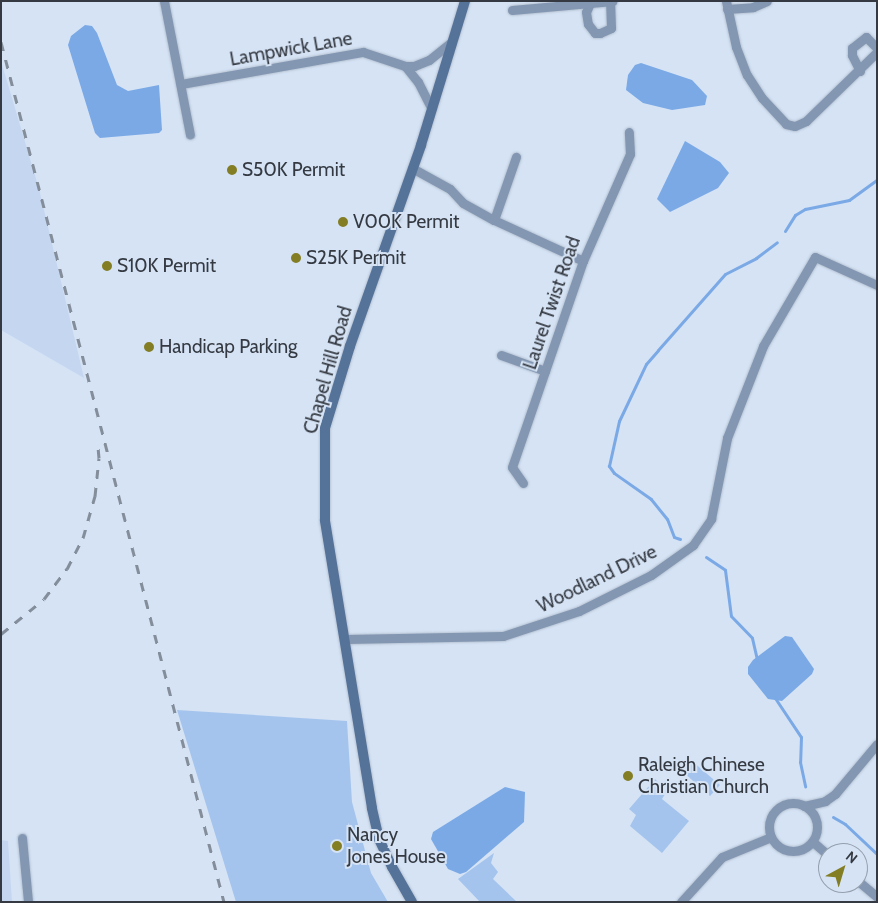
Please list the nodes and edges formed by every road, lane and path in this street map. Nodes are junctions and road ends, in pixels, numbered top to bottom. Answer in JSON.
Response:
{"nodes":[{"id":1,"x":164,"y":1,"type":"edge"},
{"id":2,"x":465,"y":1,"type":"edge"},
{"id":3,"x":611,"y":1,"type":"edge"},
{"id":4,"x":766,"y":1,"type":"edge"},
{"id":5,"x":591,"y":2,"type":"edge"},
{"id":6,"x":726,"y":5,"type":"edge"},
{"id":7,"x":512,"y":10,"type":"dead end"},
{"id":8,"x":451,"y":42,"type":"junction"},
{"id":9,"x":877,"y":48,"type":"edge"},
{"id":10,"x":877,"y":52,"type":"edge"},
{"id":11,"x":405,"y":66,"type":"junction"},
{"id":12,"x":860,"y":71,"type":"junction"},
{"id":13,"x":181,"y":84,"type":"junction"},
{"id":14,"x":432,"y":109,"type":"junction"},
{"id":15,"x":629,"y":132,"type":"dead end"},
{"id":16,"x":190,"y":135,"type":"dead end"},
{"id":17,"x":516,"y":157,"type":"dead end"},
{"id":18,"x":412,"y":168,"type":"junction"},
{"id":19,"x":494,"y":220,"type":"junction"},
{"id":20,"x":583,"y":261,"type":"junction"},
{"id":21,"x":877,"y":285,"type":"edge"},
{"id":22,"x":501,"y":355,"type":"dead end"},
{"id":23,"x":545,"y":371,"type":"junction"},
{"id":24,"x":523,"y":483,"type":"dead end"},
{"id":25,"x":346,"y":638,"type":"junction"},
{"id":26,"x":877,"y":744,"type":"edge"},
{"id":27,"x":824,"y":801,"type":"junction"},
{"id":28,"x":804,"y":806,"type":"junction"},
{"id":29,"x":815,"y":818,"type":"junction"},
{"id":30,"x":771,"y":837,"type":"junction"},
{"id":31,"x":22,"y":838,"type":"dead end"},
{"id":32,"x":813,"y":842,"type":"junction"},
{"id":33,"x":818,"y":846,"type":"edge"},
{"id":34,"x":28,"y":902,"type":"edge"},
{"id":35,"x":412,"y":902,"type":"edge"},
{"id":36,"x":681,"y":902,"type":"edge"}],
"edges":[{"from":1,"to":13,"type":"street"},
{"from":2,"to":8,"type":"main road","name":"Chapel Hill Road"},
{"from":3,"to":5,"type":"street"},
{"from":3,"to":5,"type":"street"},
{"from":4,"to":6,"type":"street"},
{"from":5,"to":7,"type":"street"},
{"from":6,"to":12,"type":"street"},
{"from":8,"to":11,"type":"street"},
{"from":8,"to":14,"type":"main road","name":"Chapel Hill Road"},
{"from":9,"to":12,"type":"street"},
{"from":10,"to":12,"type":"street"},
{"from":11,"to":13,"type":"street","name":"Lampwick Lane"},
{"from":11,"to":14,"type":"street"},
{"from":13,"to":16,"type":"street"},
{"from":14,"to":18,"type":"main road","name":"Chapel Hill Road"},
{"from":15,"to":20,"type":"street","name":"Laurel Twist Road"},
{"from":17,"to":19,"type":"street"},
{"from":18,"to":19,"type":"street"},
{"from":18,"to":25,"type":"main road","name":"Chapel Hill Road"},
{"from":19,"to":20,"type":"street"},
{"from":20,"to":23,"type":"street","name":"Laurel Twist Road"},
{"from":21,"to":25,"type":"street","name":"Woodland Drive"},
{"from":22,"to":23,"type":"street"},
{"from":23,"to":24,"type":"street","name":"Laurel Twist Road"},
{"from":25,"to":35,"type":"main road","name":"Chapel Hill Road"},
{"from":26,"to":27,"type":"street"},
{"from":27,"to":28,"type":"street"},
{"from":27,"to":29,"type":"street"},
{"from":28,"to":29,"type":"street"},
{"from":28,"to":30,"type":"street"},
{"from":29,"to":32,"type":"street"},
{"from":30,"to":32,"type":"street"},
{"from":30,"to":36,"type":"street"},
{"from":31,"to":34,"type":"street"},
{"from":32,"to":33,"type":"street"}]}
